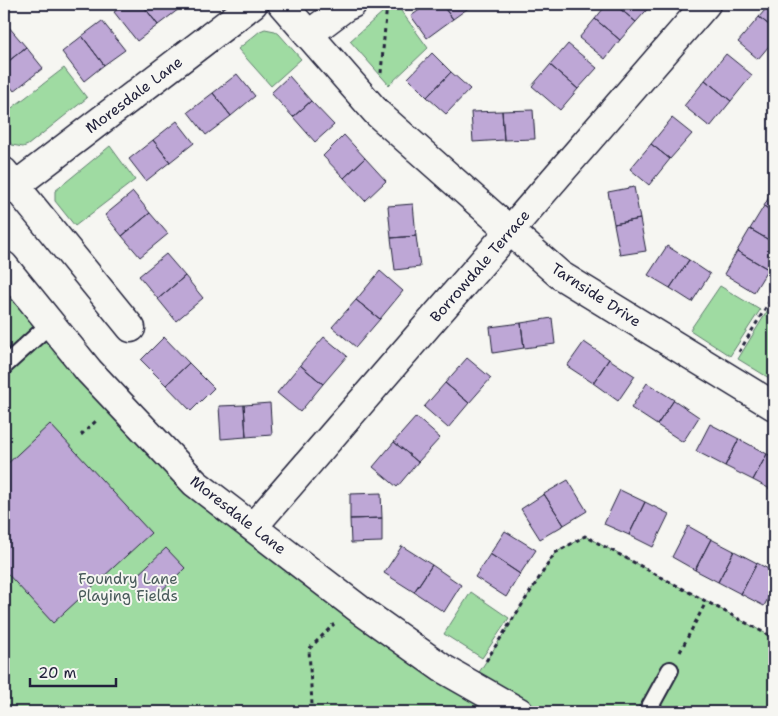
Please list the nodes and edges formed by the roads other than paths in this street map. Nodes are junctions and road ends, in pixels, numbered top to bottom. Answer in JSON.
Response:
{"nodes":[{"id":1,"x":253,"y":4,"type":"edge"},
{"id":2,"x":282,"y":4,"type":"edge"},
{"id":3,"x":352,"y":4,"type":"edge"},
{"id":4,"x":706,"y":4,"type":"edge"},
{"id":5,"x":308,"y":35,"type":"junction"},
{"id":6,"x":9,"y":179,"type":"edge"},
{"id":7,"x":510,"y":231,"type":"junction"},
{"id":8,"x":4,"y":266,"type":"edge"},
{"id":9,"x":50,"y":324,"type":"junction"},
{"id":10,"x":131,"y":328,"type":"dead end"},
{"id":11,"x":4,"y":366,"type":"edge"},
{"id":12,"x":774,"y":406,"type":"edge"},
{"id":13,"x":253,"y":527,"type":"junction"},
{"id":14,"x":670,"y":670,"type":"road end"},
{"id":15,"x":519,"y":712,"type":"edge"},
{"id":16,"x":647,"y":712,"type":"edge"}],
"edges":[{"from":1,"to":6,"type":"street","name":"Moresdale Lane"},
{"from":2,"to":5,"type":"street","name":"Tarnside Drive"},
{"from":3,"to":5,"type":"street"},
{"from":4,"to":7,"type":"street","name":"Borrowdale Terrace"},
{"from":5,"to":7,"type":"street","name":"Tarnside Drive"},
{"from":6,"to":10,"type":"street","name":"Moresdale Lane"},
{"from":7,"to":12,"type":"street","name":"Tarnside Drive"},
{"from":7,"to":13,"type":"street","name":"Borrowdale Terrace"},
{"from":8,"to":9,"type":"street","name":"Moresdale Lane"},
{"from":9,"to":11,"type":"lane"},
{"from":9,"to":13,"type":"street","name":"Moresdale Lane"},
{"from":13,"to":15,"type":"street","name":"Moresdale Lane"},
{"from":14,"to":16,"type":"lane"}]}
